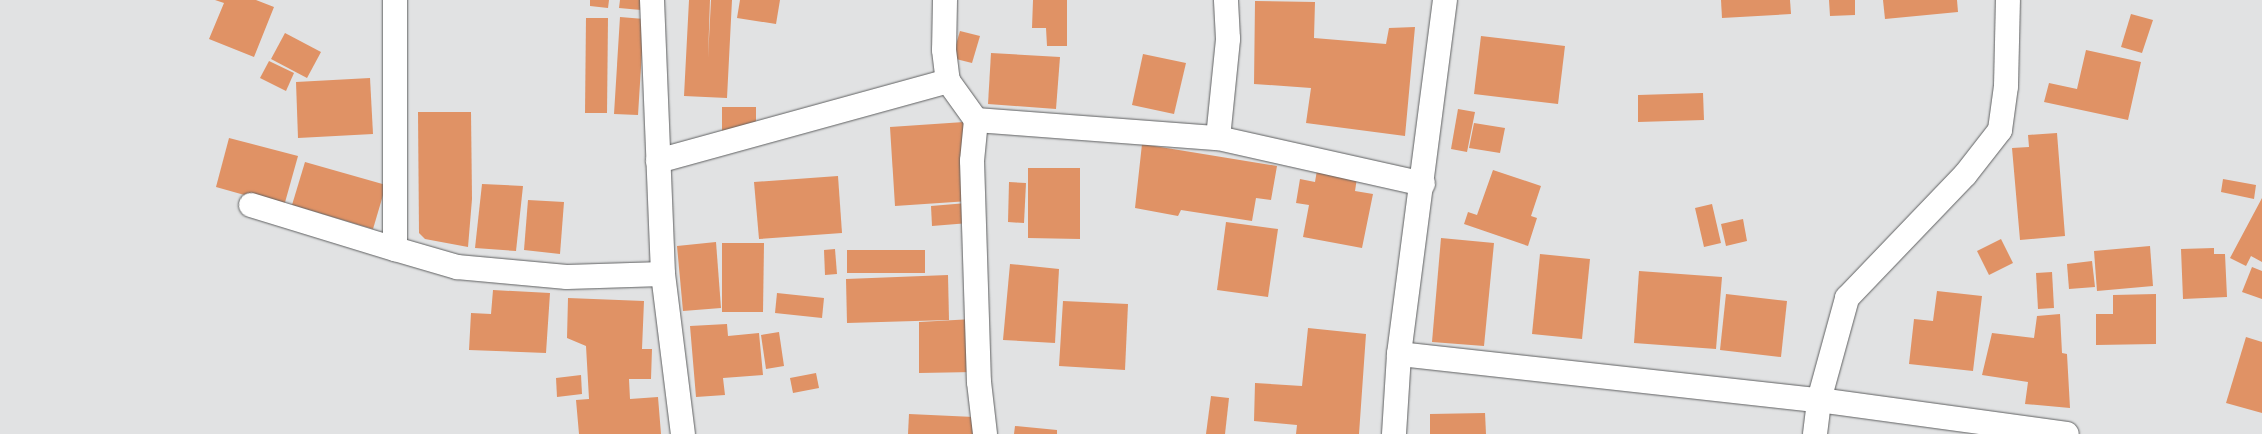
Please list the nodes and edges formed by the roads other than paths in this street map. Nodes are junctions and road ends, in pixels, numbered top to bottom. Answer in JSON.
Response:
{"nodes":[{"id":1,"x":395,"y":0,"type":"edge"},
{"id":2,"x":652,"y":0,"type":"edge"},
{"id":3,"x":945,"y":0,"type":"edge"},
{"id":4,"x":1226,"y":0,"type":"edge"},
{"id":5,"x":1445,"y":0,"type":"edge"},
{"id":6,"x":2008,"y":0,"type":"edge"},
{"id":7,"x":948,"y":81,"type":"junction"},
{"id":8,"x":976,"y":120,"type":"junction"},
{"id":9,"x":1218,"y":138,"type":"junction"},
{"id":10,"x":658,"y":160,"type":"junction"},
{"id":11,"x":1423,"y":184,"type":"junction"},
{"id":12,"x":251,"y":205,"type":"dead end"},
{"id":13,"x":395,"y":249,"type":"junction"},
{"id":14,"x":663,"y":274,"type":"junction"},
{"id":15,"x":1399,"y":354,"type":"junction"},
{"id":16,"x":1819,"y":400,"type":"junction"},
{"id":17,"x":683,"y":434,"type":"edge"},
{"id":18,"x":985,"y":434,"type":"edge"},
{"id":19,"x":1394,"y":434,"type":"edge"},
{"id":20,"x":1815,"y":434,"type":"edge"},
{"id":21,"x":2067,"y":434,"type":"edge"}],
"edges":[{"from":1,"to":13,"type":"street"},
{"from":2,"to":10,"type":"street"},
{"from":3,"to":7,"type":"street"},
{"from":4,"to":9,"type":"street"},
{"from":5,"to":11,"type":"street"},
{"from":6,"to":16,"type":"street"},
{"from":7,"to":8,"type":"street"},
{"from":7,"to":10,"type":"street"},
{"from":8,"to":9,"type":"street"},
{"from":8,"to":18,"type":"street"},
{"from":9,"to":11,"type":"street"},
{"from":10,"to":14,"type":"street"},
{"from":11,"to":15,"type":"street"},
{"from":12,"to":13,"type":"street"},
{"from":13,"to":14,"type":"street"},
{"from":14,"to":17,"type":"street"},
{"from":15,"to":16,"type":"street"},
{"from":15,"to":19,"type":"street"},
{"from":16,"to":20,"type":"street"},
{"from":16,"to":21,"type":"street"}]}
